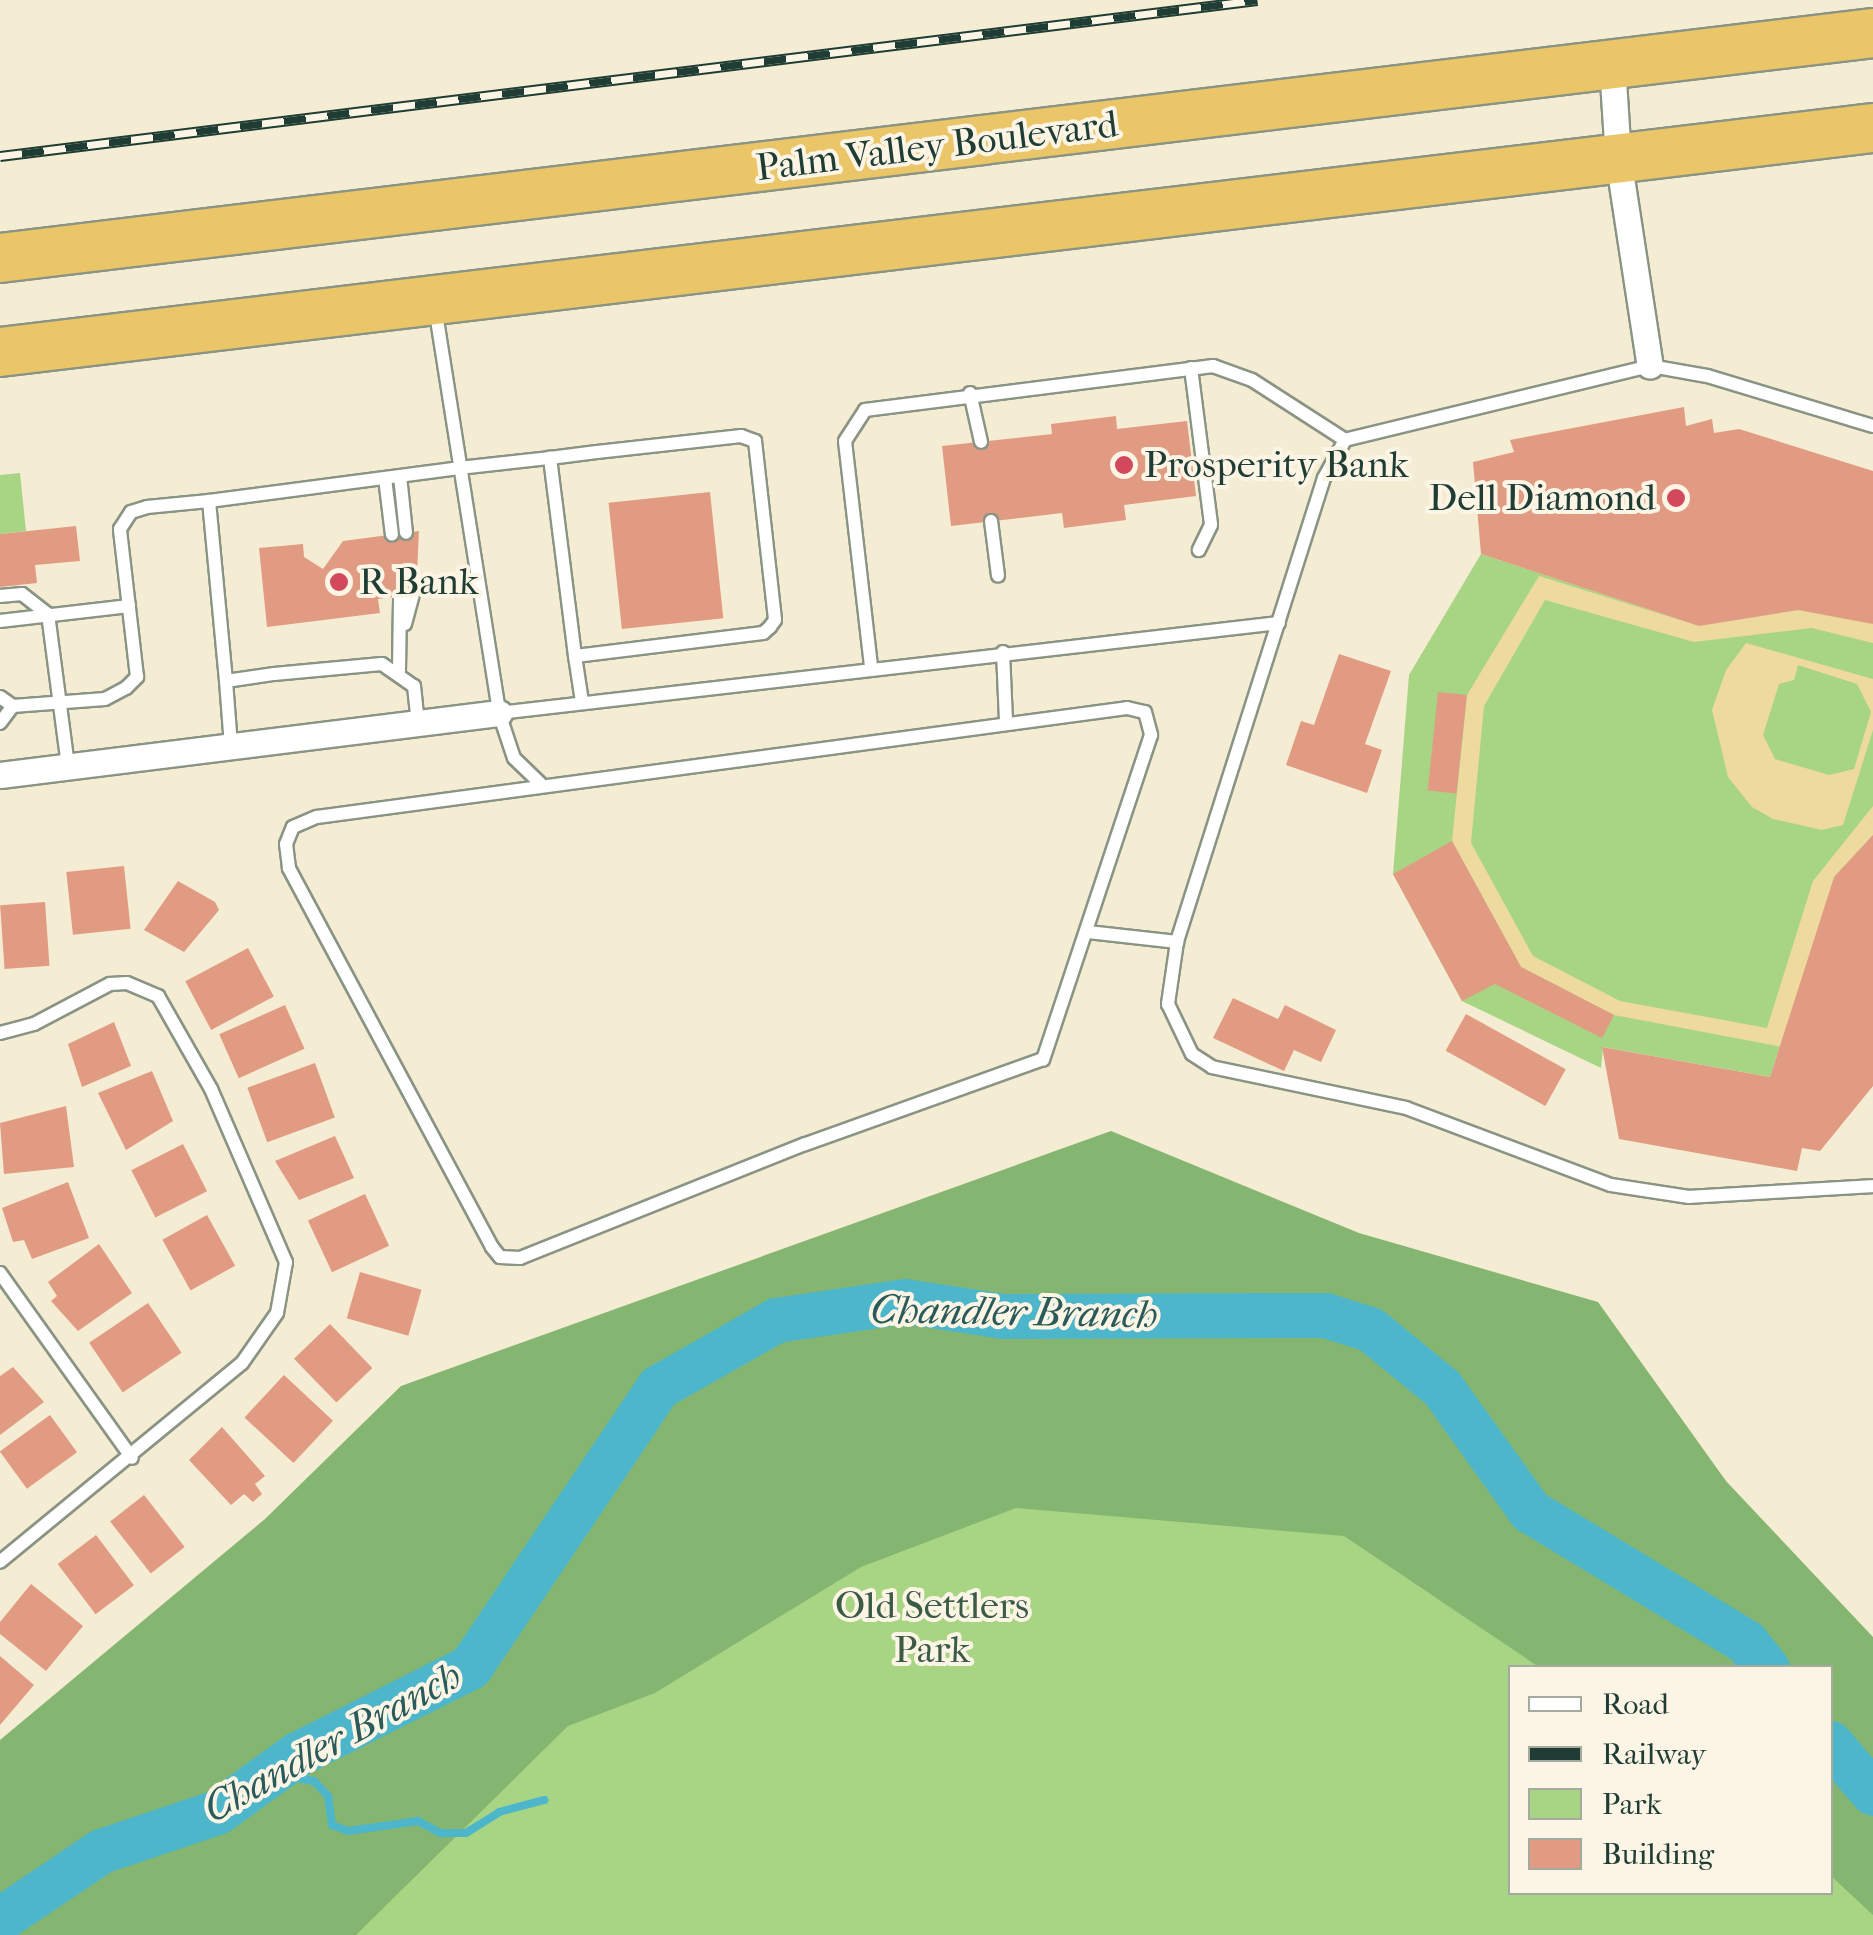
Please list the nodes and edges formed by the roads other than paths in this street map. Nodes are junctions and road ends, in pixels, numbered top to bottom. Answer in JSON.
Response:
{"nodes":[{"id":1,"x":1873,"y":33,"type":"edge"},
{"id":2,"x":1612,"y":65,"type":"junction"},
{"id":3,"x":1873,"y":128,"type":"edge"},
{"id":4,"x":1618,"y":158,"type":"junction"},
{"id":5,"x":0,"y":258,"type":"edge"},
{"id":6,"x":434,"y":300,"type":"junction"},
{"id":7,"x":0,"y":352,"type":"edge"},
{"id":8,"x":1650,"y":366,"type":"junction"},
{"id":9,"x":1191,"y":368,"type":"junction"},
{"id":10,"x":970,"y":393,"type":"junction"},
{"id":11,"x":1873,"y":426,"type":"edge"},
{"id":12,"x":1345,"y":440,"type":"junction"},
{"id":13,"x":981,"y":442,"type":"dead end"},
{"id":14,"x":550,"y":458,"type":"junction"},
{"id":15,"x":459,"y":468,"type":"junction"},
{"id":16,"x":400,"y":476,"type":"junction"},
{"id":17,"x":385,"y":478,"type":"junction"},
{"id":18,"x":209,"y":502,"type":"junction"},
{"id":19,"x":992,"y":521,"type":"dead end"},
{"id":20,"x":1198,"y":550,"type":"dead end"},
{"id":21,"x":998,"y":576,"type":"dead end"},
{"id":22,"x":0,"y":596,"type":"edge"},
{"id":23,"x":406,"y":596,"type":"dead end"},
{"id":24,"x":129,"y":606,"type":"junction"},
{"id":25,"x":48,"y":614,"type":"junction"},
{"id":26,"x":0,"y":620,"type":"edge"},
{"id":27,"x":1279,"y":623,"type":"junction"},
{"id":28,"x":1003,"y":652,"type":"junction"},
{"id":29,"x":575,"y":656,"type":"junction"},
{"id":30,"x":871,"y":666,"type":"junction"},
{"id":31,"x":399,"y":671,"type":"junction"},
{"id":32,"x":226,"y":681,"type":"junction"},
{"id":33,"x":0,"y":698,"type":"edge"},
{"id":34,"x":59,"y":702,"type":"junction"},
{"id":35,"x":582,"y":702,"type":"junction"},
{"id":36,"x":13,"y":706,"type":"junction"},
{"id":37,"x":498,"y":713,"type":"junction"},
{"id":38,"x":1006,"y":722,"type":"junction"},
{"id":39,"x":0,"y":723,"type":"edge"},
{"id":40,"x":418,"y":723,"type":"junction"},
{"id":41,"x":230,"y":746,"type":"junction"},
{"id":42,"x":68,"y":766,"type":"junction"},
{"id":43,"x":0,"y":775,"type":"edge"},
{"id":44,"x":541,"y":784,"type":"junction"},
{"id":45,"x":1088,"y":932,"type":"junction"},
{"id":46,"x":1178,"y":942,"type":"junction"},
{"id":47,"x":0,"y":1033,"type":"edge"},
{"id":48,"x":1873,"y":1186,"type":"edge"},
{"id":49,"x":0,"y":1273,"type":"edge"},
{"id":50,"x":132,"y":1458,"type":"junction"},
{"id":51,"x":0,"y":1562,"type":"edge"}],
"edges":[{"from":1,"to":2,"type":"highway","name":"Palm Valley Boulevard"},
{"from":2,"to":4,"type":"street"},
{"from":2,"to":5,"type":"highway","name":"Palm Valley Boulevard"},
{"from":3,"to":4,"type":"highway"},
{"from":4,"to":6,"type":"highway"},
{"from":4,"to":8,"type":"street"},
{"from":6,"to":7,"type":"highway"},
{"from":6,"to":15,"type":"lane"},
{"from":8,"to":11,"type":"lane"},
{"from":8,"to":12,"type":"lane"},
{"from":9,"to":10,"type":"lane"},
{"from":9,"to":12,"type":"lane"},
{"from":9,"to":20,"type":"lane"},
{"from":10,"to":13,"type":"lane"},
{"from":10,"to":30,"type":"lane"},
{"from":12,"to":27,"type":"lane"},
{"from":14,"to":15,"type":"lane"},
{"from":14,"to":29,"type":"lane"},
{"from":14,"to":29,"type":"lane"},
{"from":15,"to":16,"type":"lane"},
{"from":15,"to":37,"type":"lane"},
{"from":16,"to":17,"type":"lane"},
{"from":16,"to":17,"type":"lane"},
{"from":17,"to":18,"type":"lane"},
{"from":18,"to":24,"type":"lane"},
{"from":18,"to":32,"type":"lane"},
{"from":19,"to":21,"type":"lane"},
{"from":22,"to":25,"type":"lane"},
{"from":23,"to":31,"type":"lane"},
{"from":24,"to":25,"type":"lane"},
{"from":24,"to":34,"type":"lane"},
{"from":25,"to":26,"type":"lane"},
{"from":25,"to":34,"type":"lane"},
{"from":27,"to":28,"type":"lane"},
{"from":27,"to":46,"type":"lane"},
{"from":28,"to":30,"type":"lane"},
{"from":28,"to":38,"type":"lane"},
{"from":29,"to":35,"type":"lane"},
{"from":30,"to":35,"type":"lane"},
{"from":31,"to":32,"type":"lane"},
{"from":31,"to":40,"type":"lane"},
{"from":32,"to":41,"type":"lane"},
{"from":33,"to":36,"type":"lane"},
{"from":34,"to":36,"type":"lane"},
{"from":34,"to":42,"type":"lane"},
{"from":35,"to":37,"type":"lane"},
{"from":36,"to":39,"type":"lane"},
{"from":37,"to":40,"type":"street"},
{"from":37,"to":44,"type":"lane"},
{"from":38,"to":44,"type":"lane"},
{"from":38,"to":45,"type":"lane"},
{"from":40,"to":41,"type":"street"},
{"from":41,"to":42,"type":"street"},
{"from":42,"to":43,"type":"street"},
{"from":44,"to":45,"type":"lane"},
{"from":45,"to":46,"type":"lane"},
{"from":46,"to":48,"type":"lane"},
{"from":47,"to":50,"type":"lane"},
{"from":49,"to":50,"type":"lane"},
{"from":50,"to":51,"type":"lane"}]}
